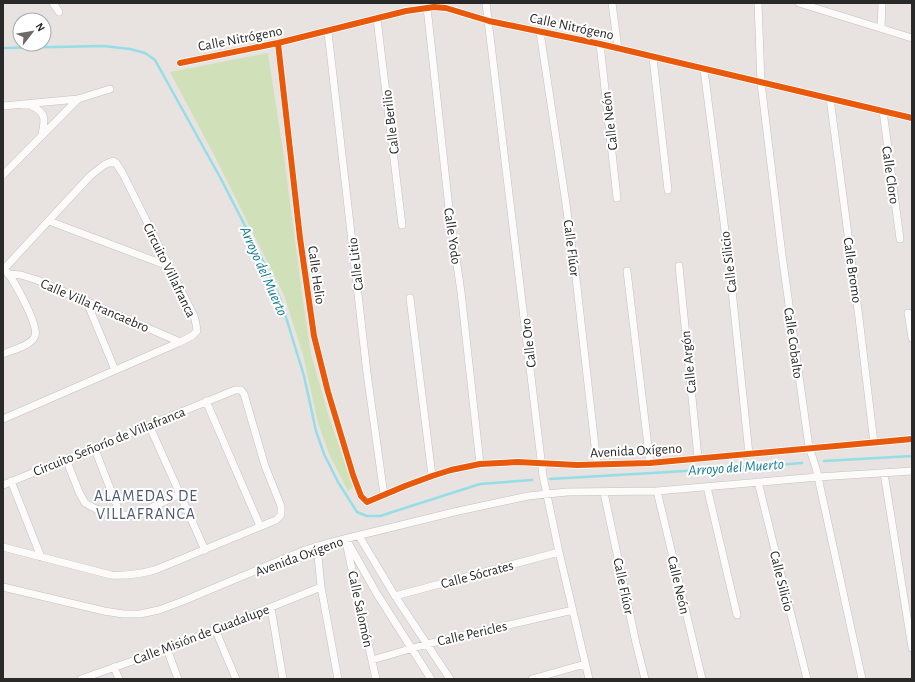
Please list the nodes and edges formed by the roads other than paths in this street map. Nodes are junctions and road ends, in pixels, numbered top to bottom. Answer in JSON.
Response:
{"nodes":[{"id":1,"x":53,"y":3,"type":"edge"},
{"id":2,"x":486,"y":3,"type":"edge"},
{"id":3,"x":612,"y":3,"type":"edge"},
{"id":4,"x":758,"y":3,"type":"edge"},
{"id":5,"x":799,"y":3,"type":"edge"},
{"id":6,"x":882,"y":3,"type":"edge"},
{"id":7,"x":427,"y":7,"type":"junction"},
{"id":8,"x":59,"y":12,"type":"dead end"},
{"id":9,"x":377,"y":19,"type":"junction"},
{"id":10,"x":489,"y":21,"type":"junction"},
{"id":11,"x":881,"y":28,"type":"junction"},
{"id":12,"x":328,"y":32,"type":"junction"},
{"id":13,"x":540,"y":32,"type":"junction"},
{"id":14,"x":912,"y":38,"type":"edge"},
{"id":15,"x":278,"y":43,"type":"junction"},
{"id":16,"x":600,"y":44,"type":"junction"},
{"id":17,"x":618,"y":49,"type":"junction"},
{"id":18,"x":653,"y":58,"type":"junction"},
{"id":19,"x":180,"y":63,"type":"dead end"},
{"id":20,"x":704,"y":70,"type":"junction"},
{"id":21,"x":761,"y":83,"type":"junction"},
{"id":22,"x":110,"y":89,"type":"dead end"},
{"id":23,"x":830,"y":98,"type":"junction"},
{"id":24,"x":78,"y":99,"type":"junction"},
{"id":25,"x":30,"y":104,"type":"junction"},
{"id":26,"x":3,"y":106,"type":"edge"},
{"id":27,"x":883,"y":111,"type":"junction"},
{"id":28,"x":912,"y":118,"type":"edge"},
{"id":29,"x":42,"y":136,"type":"junction"},
{"id":30,"x":3,"y":175,"type":"edge"},
{"id":31,"x":668,"y":190,"type":"dead end"},
{"id":32,"x":617,"y":198,"type":"dead end"},
{"id":33,"x":49,"y":220,"type":"junction"},
{"id":34,"x":402,"y":225,"type":"dead end"},
{"id":35,"x":900,"y":239,"type":"dead end"},
{"id":36,"x":168,"y":266,"type":"junction"},
{"id":37,"x":679,"y":266,"type":"dead end"},
{"id":38,"x":5,"y":271,"type":"edge"},
{"id":39,"x":627,"y":271,"type":"dead end"},
{"id":40,"x":410,"y":298,"type":"dead end"},
{"id":41,"x":86,"y":300,"type":"junction"},
{"id":42,"x":908,"y":313,"type":"dead end"},
{"id":43,"x":912,"y":338,"type":"edge"},
{"id":44,"x":180,"y":342,"type":"junction"},
{"id":45,"x":3,"y":354,"type":"edge"},
{"id":46,"x":116,"y":370,"type":"junction"},
{"id":47,"x":206,"y":402,"type":"junction"},
{"id":48,"x":3,"y":419,"type":"edge"},
{"id":49,"x":149,"y":425,"type":"junction"},
{"id":50,"x":912,"y":439,"type":"edge"},
{"id":51,"x":874,"y":443,"type":"junction"},
{"id":52,"x":94,"y":447,"type":"junction"},
{"id":53,"x":809,"y":447,"type":"junction"},
{"id":54,"x":749,"y":454,"type":"junction"},
{"id":55,"x":698,"y":458,"type":"junction"},
{"id":56,"x":66,"y":459,"type":"junction"},
{"id":57,"x":542,"y":463,"type":"junction"},
{"id":58,"x":650,"y":463,"type":"junction"},
{"id":59,"x":480,"y":464,"type":"junction"},
{"id":60,"x":597,"y":464,"type":"junction"},
{"id":61,"x":912,"y":471,"type":"edge"},
{"id":62,"x":884,"y":473,"type":"junction"},
{"id":63,"x":432,"y":476,"type":"junction"},
{"id":64,"x":818,"y":477,"type":"junction"},
{"id":65,"x":11,"y":481,"type":"junction"},
{"id":66,"x":758,"y":482,"type":"junction"},
{"id":67,"x":3,"y":485,"type":"edge"},
{"id":68,"x":707,"y":487,"type":"junction"},
{"id":69,"x":657,"y":491,"type":"junction"},
{"id":70,"x":604,"y":492,"type":"junction"},
{"id":71,"x":546,"y":493,"type":"junction"},
{"id":72,"x":180,"y":494,"type":"junction"},
{"id":73,"x":384,"y":495,"type":"junction"},
{"id":74,"x":367,"y":502,"type":"joint"},
{"id":75,"x":120,"y":514,"type":"junction"},
{"id":76,"x":260,"y":526,"type":"junction"},
{"id":77,"x":359,"y":536,"type":"junction"},
{"id":78,"x":346,"y":539,"type":"junction"},
{"id":79,"x":317,"y":546,"type":"junction"},
{"id":80,"x":3,"y":547,"type":"edge"},
{"id":81,"x":205,"y":550,"type":"junction"},
{"id":82,"x":559,"y":552,"type":"junction"},
{"id":83,"x":41,"y":557,"type":"junction"},
{"id":84,"x":3,"y":587,"type":"edge"},
{"id":85,"x":320,"y":587,"type":"junction"},
{"id":86,"x":395,"y":596,"type":"junction"},
{"id":87,"x":271,"y":608,"type":"junction"},
{"id":88,"x":573,"y":610,"type":"junction"},
{"id":89,"x":737,"y":615,"type":"dead end"},
{"id":90,"x":215,"y":629,"type":"junction"},
{"id":91,"x":427,"y":644,"type":"junction"},
{"id":92,"x":410,"y":648,"type":"junction"},
{"id":93,"x":912,"y":648,"type":"edge"},
{"id":94,"x":167,"y":649,"type":"junction"},
{"id":95,"x":372,"y":660,"type":"junction"},
{"id":96,"x":585,"y":664,"type":"junction"},
{"id":97,"x":114,"y":667,"type":"junction"},
{"id":98,"x":81,"y":679,"type":"edge"},
{"id":99,"x":118,"y":679,"type":"edge"},
{"id":100,"x":178,"y":679,"type":"edge"},
{"id":101,"x":236,"y":679,"type":"edge"},
{"id":102,"x":283,"y":679,"type":"edge"},
{"id":103,"x":338,"y":679,"type":"edge"},
{"id":104,"x":376,"y":679,"type":"edge"},
{"id":105,"x":431,"y":679,"type":"edge"},
{"id":106,"x":450,"y":679,"type":"edge"},
{"id":107,"x":532,"y":679,"type":"edge"},
{"id":108,"x":589,"y":679,"type":"edge"},
{"id":109,"x":645,"y":679,"type":"edge"},
{"id":110,"x":702,"y":679,"type":"edge"},
{"id":111,"x":806,"y":679,"type":"edge"},
{"id":112,"x":862,"y":679,"type":"edge"}],
"edges":[{"from":1,"to":8,"type":"street"},
{"from":2,"to":10,"type":"street","name":"Calle Oro"},
{"from":3,"to":17,"type":"street"},
{"from":4,"to":21,"type":"street","name":"Calle Cobalto"},
{"from":5,"to":11,"type":"street"},
{"from":6,"to":11,"type":"street"},
{"from":7,"to":9,"type":"street","name":"Calle Nitrógeno"},
{"from":7,"to":10,"type":"street","name":"Calle Nitrógeno"},
{"from":7,"to":59,"type":"street","name":"Calle Yodo"},
{"from":9,"to":12,"type":"street","name":"Calle Nitrógeno"},
{"from":9,"to":34,"type":"street","name":"Calle Berilio"},
{"from":10,"to":13,"type":"street","name":"Calle Nitrógeno"},
{"from":10,"to":57,"type":"street","name":"Calle Oro"},
{"from":11,"to":14,"type":"street"},
{"from":12,"to":15,"type":"street","name":"Calle Nitrógeno"},
{"from":12,"to":73,"type":"street","name":"Calle Litio"},
{"from":13,"to":16,"type":"street","name":"Calle Nitrógeno"},
{"from":13,"to":60,"type":"street","name":"Calle Flúor"},
{"from":15,"to":19,"type":"street","name":"Calle Nitrógeno"},
{"from":15,"to":74,"type":"street","name":"Calle Helio"},
{"from":16,"to":17,"type":"street","name":"Calle Nitrógeno"},
{"from":16,"to":32,"type":"street","name":"Calle Neón"},
{"from":17,"to":18,"type":"street","name":"Calle Nitrógeno"},
{"from":18,"to":20,"type":"street","name":"Calle Nitrógeno"},
{"from":18,"to":31,"type":"street"},
{"from":20,"to":21,"type":"street","name":"Calle Nitrógeno"},
{"from":20,"to":54,"type":"street","name":"Calle Silicio"},
{"from":21,"to":23,"type":"street","name":"Calle Nitrógeno"},
{"from":21,"to":53,"type":"street","name":"Calle Cobalto"},
{"from":22,"to":24,"type":"street"},
{"from":23,"to":27,"type":"street","name":"Calle Nitrógeno"},
{"from":23,"to":51,"type":"street","name":"Calle Bromo"},
{"from":24,"to":25,"type":"street"},
{"from":24,"to":29,"type":"street"},
{"from":25,"to":26,"type":"street"},
{"from":25,"to":29,"type":"street"},
{"from":27,"to":28,"type":"street","name":"Calle Nitrógeno"},
{"from":27,"to":35,"type":"street","name":"Calle Cloro"},
{"from":29,"to":30,"type":"street"},
{"from":33,"to":36,"type":"street"},
{"from":33,"to":36,"type":"street","name":"Circuito Villafranca"},
{"from":33,"to":38,"type":"street","name":"Circuito Villafranca"},
{"from":36,"to":44,"type":"street","name":"Circuito Villafranca"},
{"from":37,"to":55,"type":"street","name":"Calle Argón"},
{"from":38,"to":41,"type":"street","name":"Calle Villa Francaebro"},
{"from":38,"to":45,"type":"street"},
{"from":39,"to":58,"type":"street"},
{"from":40,"to":63,"type":"street"},
{"from":41,"to":44,"type":"street","name":"Calle Villa Francaebro"},
{"from":41,"to":46,"type":"street"},
{"from":42,"to":43,"type":"street"},
{"from":44,"to":46,"type":"street","name":"Circuito Villafranca"},
{"from":46,"to":48,"type":"street","name":"Circuito Villafranca"},
{"from":47,"to":49,"type":"street","name":"Circuito Señorío de Villafranca"},
{"from":47,"to":76,"type":"street"},
{"from":47,"to":76,"type":"street","name":"Circuito Señorío de Villafranca"},
{"from":49,"to":52,"type":"street","name":"Circuito Señorío de Villafranca"},
{"from":49,"to":72,"type":"street"},
{"from":50,"to":51,"type":"street","name":"Avenida Oxígeno"},
{"from":51,"to":53,"type":"street","name":"Avenida Oxígeno"},
{"from":52,"to":56,"type":"street","name":"Circuito Señorío de Villafranca"},
{"from":52,"to":75,"type":"street"},
{"from":53,"to":54,"type":"street","name":"Avenida Oxígeno"},
{"from":53,"to":64,"type":"street","name":"Calle Cobalto"},
{"from":54,"to":55,"type":"street","name":"Avenida Oxígeno"},
{"from":55,"to":58,"type":"street","name":"Avenida Oxígeno"},
{"from":56,"to":65,"type":"street","name":"Circuito Señorío de Villafranca"},
{"from":56,"to":75,"type":"street"},
{"from":57,"to":59,"type":"street","name":"Avenida Oxígeno"},
{"from":57,"to":60,"type":"street","name":"Avenida Oxígeno"},
{"from":57,"to":71,"type":"street","name":"Calle Oro"},
{"from":58,"to":60,"type":"street","name":"Avenida Oxígeno"},
{"from":59,"to":63,"type":"street","name":"Avenida Oxígeno"},
{"from":61,"to":62,"type":"street","name":"Avenida Oxígeno"},
{"from":62,"to":64,"type":"street","name":"Avenida Oxígeno"},
{"from":62,"to":93,"type":"street"},
{"from":63,"to":73,"type":"street","name":"Avenida Oxígeno"},
{"from":64,"to":66,"type":"street","name":"Avenida Oxígeno"},
{"from":64,"to":112,"type":"street","name":"Calle Cobalto"},
{"from":65,"to":67,"type":"street","name":"Circuito Señorío de Villafranca"},
{"from":65,"to":83,"type":"street"},
{"from":66,"to":68,"type":"street","name":"Avenida Oxígeno"},
{"from":66,"to":111,"type":"street","name":"Calle Silicio"},
{"from":68,"to":69,"type":"street","name":"Avenida Oxígeno"},
{"from":68,"to":89,"type":"street"},
{"from":69,"to":70,"type":"street","name":"Avenida Oxígeno"},
{"from":69,"to":110,"type":"street","name":"Calle Neón"},
{"from":70,"to":71,"type":"street","name":"Avenida Oxígeno"},
{"from":70,"to":109,"type":"street","name":"Calle Flúor"},
{"from":71,"to":77,"type":"street","name":"Avenida Oxígeno"},
{"from":71,"to":82,"type":"street","name":"Calle Oro"},
{"from":72,"to":75,"type":"street"},
{"from":72,"to":81,"type":"street"},
{"from":73,"to":74,"type":"street","name":"Avenida Oxígeno"},
{"from":76,"to":81,"type":"street","name":"Circuito Señorío de Villafranca"},
{"from":77,"to":78,"type":"street","name":"Avenida Oxígeno"},
{"from":77,"to":86,"type":"street"},
{"from":78,"to":79,"type":"street","name":"Avenida Oxígeno"},
{"from":78,"to":92,"type":"street"},
{"from":78,"to":95,"type":"street","name":"Calle Salomón"},
{"from":79,"to":84,"type":"street","name":"Avenida Oxígeno"},
{"from":79,"to":85,"type":"street"},
{"from":80,"to":83,"type":"street","name":"Circuito Señorío de Villafranca"},
{"from":81,"to":83,"type":"street","name":"Circuito Señorío de Villafranca"},
{"from":82,"to":86,"type":"street","name":"Calle Sócrates"},
{"from":82,"to":88,"type":"street","name":"Calle Oro"},
{"from":85,"to":87,"type":"street","name":"Calle Misión de Guadalupe"},
{"from":85,"to":103,"type":"street"},
{"from":86,"to":91,"type":"street"},
{"from":87,"to":90,"type":"street","name":"Calle Misión de Guadalupe"},
{"from":87,"to":102,"type":"street"},
{"from":88,"to":91,"type":"street","name":"Calle Pericles"},
{"from":88,"to":96,"type":"street","name":"Calle Oro"},
{"from":90,"to":94,"type":"street","name":"Calle Misión de Guadalupe"},
{"from":90,"to":101,"type":"street"},
{"from":91,"to":92,"type":"street","name":"Calle Pericles"},
{"from":91,"to":106,"type":"street"},
{"from":92,"to":95,"type":"street","name":"Calle Pericles"},
{"from":92,"to":105,"type":"street"},
{"from":94,"to":97,"type":"street","name":"Calle Misión de Guadalupe"},
{"from":94,"to":100,"type":"street"},
{"from":95,"to":104,"type":"street","name":"Calle Salomón"},
{"from":96,"to":107,"type":"street"},
{"from":96,"to":108,"type":"street","name":"Calle Oro"},
{"from":97,"to":98,"type":"street","name":"Calle Misión de Guadalupe"},
{"from":97,"to":99,"type":"street"}]}
